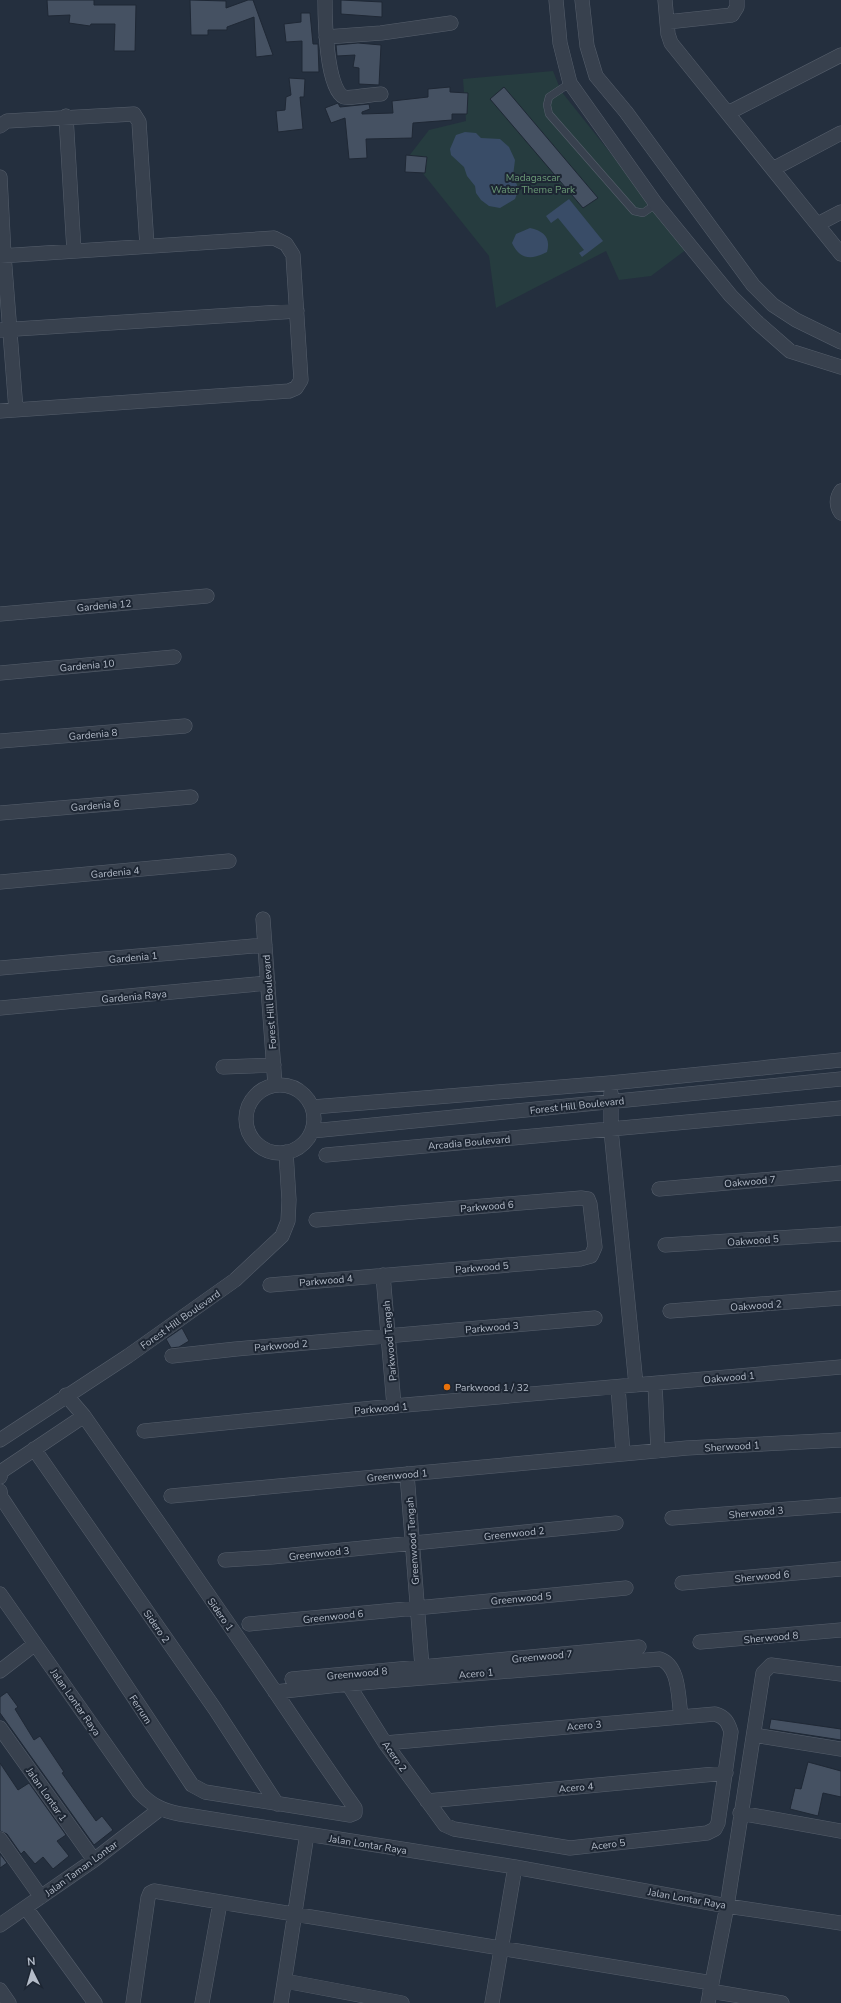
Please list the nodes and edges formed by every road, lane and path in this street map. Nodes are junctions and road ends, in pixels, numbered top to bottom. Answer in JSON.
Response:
{"nodes":[{"id":1,"x":325,"y":0,"type":"edge"},
{"id":2,"x":556,"y":0,"type":"edge"},
{"id":3,"x":582,"y":0,"type":"edge"},
{"id":4,"x":665,"y":0,"type":"edge"},
{"id":5,"x":736,"y":0,"type":"edge"},
{"id":6,"x":667,"y":22,"type":"junction"},
{"id":7,"x":451,"y":23,"type":"dead end"},
{"id":8,"x":326,"y":37,"type":"junction"},
{"id":9,"x":841,"y":55,"type":"edge"},
{"id":10,"x":570,"y":83,"type":"junction"},
{"id":11,"x":381,"y":94,"type":"dead end"},
{"id":12,"x":728,"y":113,"type":"junction"},
{"id":13,"x":66,"y":116,"type":"junction"},
{"id":14,"x":0,"y":126,"type":"edge"},
{"id":15,"x":841,"y":133,"type":"edge"},
{"id":16,"x":773,"y":169,"type":"junction"},
{"id":17,"x":0,"y":177,"type":"edge"},
{"id":18,"x":656,"y":204,"type":"junction"},
{"id":19,"x":841,"y":212,"type":"edge"},
{"id":20,"x":818,"y":224,"type":"junction"},
{"id":21,"x":147,"y":246,"type":"junction"},
{"id":22,"x":74,"y":251,"type":"junction"},
{"id":23,"x":841,"y":254,"type":"edge"},
{"id":24,"x":2,"y":256,"type":"edge"},
{"id":25,"x":297,"y":311,"type":"junction"},
{"id":26,"x":5,"y":330,"type":"edge"},
{"id":27,"x":841,"y":342,"type":"edge"},
{"id":28,"x":841,"y":367,"type":"edge"},
{"id":29,"x":16,"y":410,"type":"junction"},
{"id":30,"x":0,"y":411,"type":"edge"},
{"id":31,"x":841,"y":491,"type":"edge"},
{"id":32,"x":841,"y":513,"type":"edge"},
{"id":33,"x":207,"y":596,"type":"dead end"},
{"id":34,"x":0,"y":614,"type":"edge"},
{"id":35,"x":174,"y":657,"type":"dead end"},
{"id":36,"x":0,"y":673,"type":"edge"},
{"id":37,"x":185,"y":726,"type":"dead end"},
{"id":38,"x":0,"y":741,"type":"edge"},
{"id":39,"x":191,"y":797,"type":"dead end"},
{"id":40,"x":0,"y":813,"type":"edge"},
{"id":41,"x":229,"y":861,"type":"dead end"},
{"id":42,"x":0,"y":882,"type":"edge"},
{"id":43,"x":263,"y":919,"type":"dead end"},
{"id":44,"x":265,"y":945,"type":"junction"},
{"id":45,"x":0,"y":968,"type":"edge"},
{"id":46,"x":268,"y":983,"type":"junction"},
{"id":47,"x":0,"y":1008,"type":"edge"},
{"id":48,"x":841,"y":1060,"type":"edge"},
{"id":49,"x":274,"y":1065,"type":"junction"},
{"id":50,"x":223,"y":1067,"type":"dead end"},
{"id":51,"x":841,"y":1079,"type":"edge"},
{"id":52,"x":610,"y":1083,"type":"junction"},
{"id":53,"x":275,"y":1085,"type":"junction"},
{"id":54,"x":611,"y":1101,"type":"junction"},
{"id":55,"x":313,"y":1108,"type":"junction"},
{"id":56,"x":841,"y":1108,"type":"edge"},
{"id":57,"x":612,"y":1130,"type":"junction"},
{"id":58,"x":312,"y":1131,"type":"junction"},
{"id":59,"x":286,"y":1152,"type":"junction"},
{"id":60,"x":326,"y":1155,"type":"dead end"},
{"id":61,"x":841,"y":1173,"type":"edge"},
{"id":62,"x":659,"y":1189,"type":"dead end"},
{"id":63,"x":316,"y":1220,"type":"dead end"},
{"id":64,"x":841,"y":1234,"type":"edge"},
{"id":65,"x":665,"y":1246,"type":"dead end"},
{"id":66,"x":580,"y":1259,"type":"joint"},
{"id":67,"x":383,"y":1275,"type":"junction"},
{"id":68,"x":270,"y":1285,"type":"dead end"},
{"id":69,"x":841,"y":1298,"type":"edge"},
{"id":70,"x":670,"y":1311,"type":"dead end"},
{"id":71,"x":595,"y":1318,"type":"dead end"},
{"id":72,"x":389,"y":1336,"type":"junction"},
{"id":73,"x":172,"y":1356,"type":"dead end"},
{"id":74,"x":841,"y":1367,"type":"edge"},
{"id":75,"x":655,"y":1384,"type":"junction"},
{"id":76,"x":636,"y":1385,"type":"junction"},
{"id":77,"x":618,"y":1387,"type":"junction"},
{"id":78,"x":66,"y":1395,"type":"junction"},
{"id":79,"x":394,"y":1406,"type":"junction"},
{"id":80,"x":84,"y":1416,"type":"junction"},
{"id":81,"x":144,"y":1431,"type":"dead end"},
{"id":82,"x":0,"y":1440,"type":"edge"},
{"id":83,"x":841,"y":1440,"type":"edge"},
{"id":84,"x":34,"y":1449,"type":"junction"},
{"id":85,"x":658,"y":1451,"type":"junction"},
{"id":86,"x":623,"y":1454,"type":"junction"},
{"id":87,"x":407,"y":1474,"type":"junction"},
{"id":88,"x":0,"y":1477,"type":"edge"},
{"id":89,"x":0,"y":1491,"type":"edge"},
{"id":90,"x":171,"y":1496,"type":"dead end"},
{"id":91,"x":841,"y":1505,"type":"edge"},
{"id":92,"x":672,"y":1518,"type":"dead end"},
{"id":93,"x":616,"y":1523,"type":"dead end"},
{"id":94,"x":412,"y":1543,"type":"junction"},
{"id":95,"x":225,"y":1560,"type":"dead end"},
{"id":96,"x":841,"y":1569,"type":"edge"},
{"id":97,"x":682,"y":1584,"type":"dead end"},
{"id":98,"x":626,"y":1588,"type":"dead end"},
{"id":99,"x":0,"y":1594,"type":"edge"},
{"id":100,"x":416,"y":1608,"type":"junction"},
{"id":101,"x":250,"y":1624,"type":"dead end"},
{"id":102,"x":841,"y":1630,"type":"edge"},
{"id":103,"x":700,"y":1642,"type":"dead end"},
{"id":104,"x":35,"y":1644,"type":"junction"},
{"id":105,"x":638,"y":1647,"type":"dead end"},
{"id":106,"x":422,"y":1667,"type":"junction"},
{"id":107,"x":0,"y":1671,"type":"edge"},
{"id":108,"x":841,"y":1674,"type":"edge"},
{"id":109,"x":292,"y":1679,"type":"dead end"},
{"id":110,"x":348,"y":1684,"type":"junction"},
{"id":111,"x":275,"y":1692,"type":"junction"},
{"id":112,"x":680,"y":1716,"type":"junction"},
{"id":113,"x":0,"y":1728,"type":"edge"},
{"id":114,"x":754,"y":1735,"type":"junction"},
{"id":115,"x":385,"y":1743,"type":"junction"},
{"id":116,"x":841,"y":1749,"type":"edge"},
{"id":117,"x":726,"y":1773,"type":"junction"},
{"id":118,"x":427,"y":1801,"type":"junction"},
{"id":119,"x":277,"y":1804,"type":"junction"},
{"id":120,"x":160,"y":1810,"type":"junction"},
{"id":121,"x":356,"y":1813,"type":"joint"},
{"id":122,"x":740,"y":1813,"type":"junction"},
{"id":123,"x":445,"y":1825,"type":"joint"},
{"id":124,"x":841,"y":1831,"type":"edge"},
{"id":125,"x":307,"y":1834,"type":"junction"},
{"id":126,"x":0,"y":1839,"type":"edge"},
{"id":127,"x":94,"y":1860,"type":"junction"},
{"id":128,"x":515,"y":1867,"type":"junction"},
{"id":129,"x":41,"y":1897,"type":"junction"},
{"id":130,"x":220,"y":1903,"type":"junction"},
{"id":131,"x":727,"y":1906,"type":"junction"},
{"id":132,"x":26,"y":1908,"type":"junction"},
{"id":133,"x":296,"y":1914,"type":"junction"},
{"id":134,"x":841,"y":1923,"type":"edge"},
{"id":135,"x":0,"y":1925,"type":"edge"},
{"id":136,"x":501,"y":1948,"type":"junction"},
{"id":137,"x":285,"y":1981,"type":"junction"},
{"id":138,"x":0,"y":1990,"type":"edge"},
{"id":139,"x":710,"y":1992,"type":"edge"},
{"id":140,"x":357,"y":1999,"type":"edge"},
{"id":141,"x":9,"y":2003,"type":"edge"},
{"id":142,"x":95,"y":2003,"type":"edge"},
{"id":143,"x":133,"y":2003,"type":"edge"},
{"id":144,"x":202,"y":2003,"type":"edge"},
{"id":145,"x":281,"y":2003,"type":"edge"},
{"id":146,"x":402,"y":2003,"type":"edge"},
{"id":147,"x":492,"y":2003,"type":"edge"},
{"id":148,"x":782,"y":2003,"type":"edge"}],
"edges":[{"from":1,"to":8,"type":"street"},
{"from":2,"to":10,"type":"street"},
{"from":3,"to":27,"type":"street"},
{"from":4,"to":6,"type":"street"},
{"from":5,"to":6,"type":"street"},
{"from":6,"to":12,"type":"street"},
{"from":7,"to":8,"type":"street"},
{"from":8,"to":11,"type":"street"},
{"from":9,"to":12,"type":"street"},
{"from":10,"to":18,"type":"street"},
{"from":10,"to":18,"type":"lane"},
{"from":12,"to":16,"type":"street"},
{"from":13,"to":14,"type":"street"},
{"from":13,"to":21,"type":"street"},
{"from":13,"to":22,"type":"street"},
{"from":15,"to":16,"type":"street"},
{"from":16,"to":20,"type":"street"},
{"from":17,"to":24,"type":"street"},
{"from":18,"to":28,"type":"street"},
{"from":19,"to":20,"type":"street"},
{"from":20,"to":23,"type":"street"},
{"from":21,"to":22,"type":"street"},
{"from":21,"to":25,"type":"street"},
{"from":22,"to":24,"type":"street"},
{"from":24,"to":26,"type":"street"},
{"from":25,"to":26,"type":"street"},
{"from":25,"to":29,"type":"street"},
{"from":26,"to":29,"type":"street"},
{"from":29,"to":30,"type":"street"},
{"from":31,"to":32,"type":"street"},
{"from":33,"to":34,"type":"street","name":"Gardenia 12"},
{"from":35,"to":36,"type":"street","name":"Gardenia 10"},
{"from":37,"to":38,"type":"street","name":"Gardenia 8"},
{"from":39,"to":40,"type":"street","name":"Gardenia 6"},
{"from":41,"to":42,"type":"street","name":"Gardenia 4"},
{"from":43,"to":44,"type":"street","name":"Forest Hill Boulevard"},
{"from":44,"to":45,"type":"street","name":"Gardenia 1"},
{"from":44,"to":46,"type":"street","name":"Forest Hill Boulevard"},
{"from":46,"to":47,"type":"street","name":"Gardenia Raya"},
{"from":46,"to":49,"type":"street","name":"Forest Hill Boulevard"},
{"from":48,"to":52,"type":"street","name":"Forest Hill Boulevard"},
{"from":49,"to":50,"type":"street"},
{"from":49,"to":53,"type":"street","name":"Forest Hill Boulevard"},
{"from":51,"to":54,"type":"street","name":"Forest Hill Boulevard"},
{"from":52,"to":54,"type":"street"},
{"from":52,"to":55,"type":"street","name":"Forest Hill Boulevard"},
{"from":53,"to":55,"type":"street"},
{"from":53,"to":59,"type":"street"},
{"from":54,"to":57,"type":"street"},
{"from":54,"to":58,"type":"street","name":"Forest Hill Boulevard"},
{"from":55,"to":58,"type":"street"},
{"from":56,"to":57,"type":"street","name":"Arcadia Boulevard"},
{"from":57,"to":60,"type":"street","name":"Arcadia Boulevard"},
{"from":57,"to":76,"type":"street"},
{"from":58,"to":59,"type":"street"},
{"from":59,"to":78,"type":"street","name":"Forest Hill Boulevard"},
{"from":61,"to":62,"type":"street","name":"Oakwood 7"},
{"from":63,"to":66,"type":"street","name":"Parkwood 6"},
{"from":64,"to":65,"type":"street","name":"Oakwood 5"},
{"from":66,"to":67,"type":"street","name":"Parkwood 5"},
{"from":67,"to":68,"type":"street","name":"Parkwood 4"},
{"from":67,"to":72,"type":"street","name":"Parkwood Tengah"},
{"from":69,"to":70,"type":"street","name":"Oakwood 2"},
{"from":71,"to":72,"type":"street","name":"Parkwood 3"},
{"from":72,"to":73,"type":"street","name":"Parkwood 2"},
{"from":72,"to":79,"type":"street","name":"Parkwood Tengah"},
{"from":74,"to":75,"type":"street","name":"Oakwood 1"},
{"from":75,"to":76,"type":"street","name":"Oakwood 1"},
{"from":75,"to":85,"type":"street"},
{"from":76,"to":77,"type":"street","name":"Oakwood 1"},
{"from":77,"to":79,"type":"street","name":"Parkwood 1"},
{"from":77,"to":86,"type":"street"},
{"from":78,"to":80,"type":"street","name":"Sidero 1"},
{"from":78,"to":82,"type":"street","name":"Forest Hill Boulevard"},
{"from":79,"to":81,"type":"street","name":"Parkwood 1"},
{"from":80,"to":84,"type":"street"},
{"from":80,"to":111,"type":"street","name":"Sidero 1"},
{"from":83,"to":85,"type":"street","name":"Sherwood 1"},
{"from":84,"to":88,"type":"street"},
{"from":84,"to":119,"type":"street","name":"Sidero 2"},
{"from":85,"to":86,"type":"street","name":"Sherwood 1"},
{"from":86,"to":87,"type":"street","name":"Greenwood 1"},
{"from":87,"to":90,"type":"street","name":"Greenwood 1"},
{"from":87,"to":94,"type":"street","name":"Greenwood Tengah"},
{"from":89,"to":119,"type":"street","name":"Ferrum"},
{"from":91,"to":92,"type":"street","name":"Sherwood 3"},
{"from":93,"to":94,"type":"street","name":"Greenwood 2"},
{"from":94,"to":95,"type":"street","name":"Greenwood 3"},
{"from":94,"to":100,"type":"street","name":"Greenwood Tengah"},
{"from":96,"to":97,"type":"street","name":"Sherwood 6"},
{"from":98,"to":100,"type":"street","name":"Greenwood 5"},
{"from":99,"to":104,"type":"street","name":"Jalan Lontar Raya"},
{"from":100,"to":101,"type":"street","name":"Greenwood 6"},
{"from":100,"to":106,"type":"street","name":"Greenwood Tengah"},
{"from":102,"to":103,"type":"street","name":"Sherwood 8"},
{"from":104,"to":107,"type":"street"},
{"from":104,"to":120,"type":"street","name":"Jalan Lontar Raya"},
{"from":105,"to":106,"type":"street","name":"Greenwood 7"},
{"from":106,"to":109,"type":"street","name":"Greenwood 8"},
{"from":108,"to":114,"type":"street"},
{"from":110,"to":111,"type":"street","name":"Acero 1"},
{"from":110,"to":112,"type":"street","name":"Acero 1"},
{"from":110,"to":115,"type":"street","name":"Acero 2"},
{"from":111,"to":121,"type":"street","name":"Sidero 1"},
{"from":112,"to":115,"type":"street","name":"Acero 3"},
{"from":112,"to":117,"type":"street","name":"Acero 3"},
{"from":113,"to":127,"type":"street","name":"Jalan Lontar 1"},
{"from":114,"to":116,"type":"street"},
{"from":114,"to":122,"type":"street"},
{"from":115,"to":118,"type":"street","name":"Acero 2"},
{"from":117,"to":118,"type":"street","name":"Acero 4"},
{"from":117,"to":123,"type":"street","name":"Acero 5"},
{"from":118,"to":123,"type":"street","name":"Acero 2"},
{"from":119,"to":121,"type":"street","name":"Ferrum"},
{"from":120,"to":125,"type":"street","name":"Jalan Lontar Raya"},
{"from":120,"to":127,"type":"street","name":"Jalan Taman Lontar"},
{"from":122,"to":124,"type":"street"},
{"from":122,"to":131,"type":"street"},
{"from":125,"to":128,"type":"street","name":"Jalan Lontar Raya"},
{"from":125,"to":133,"type":"street"},
{"from":126,"to":129,"type":"street"},
{"from":127,"to":129,"type":"street","name":"Jalan Taman Lontar"},
{"from":128,"to":131,"type":"street","name":"Jalan Lontar Raya"},
{"from":128,"to":136,"type":"street"},
{"from":129,"to":132,"type":"street","name":"Jalan Taman Lontar"},
{"from":130,"to":133,"type":"street"},
{"from":130,"to":143,"type":"street"},
{"from":130,"to":144,"type":"street"},
{"from":131,"to":134,"type":"street","name":"Jalan Lontar Raya"},
{"from":131,"to":139,"type":"street"},
{"from":132,"to":135,"type":"street","name":"Jalan Taman Lontar"},
{"from":132,"to":142,"type":"street"},
{"from":133,"to":136,"type":"street"},
{"from":133,"to":137,"type":"street"},
{"from":136,"to":139,"type":"street"},
{"from":136,"to":147,"type":"street"},
{"from":137,"to":140,"type":"street"},
{"from":137,"to":145,"type":"street"},
{"from":138,"to":141,"type":"street"},
{"from":139,"to":148,"type":"street"},
{"from":140,"to":146,"type":"street"}]}
